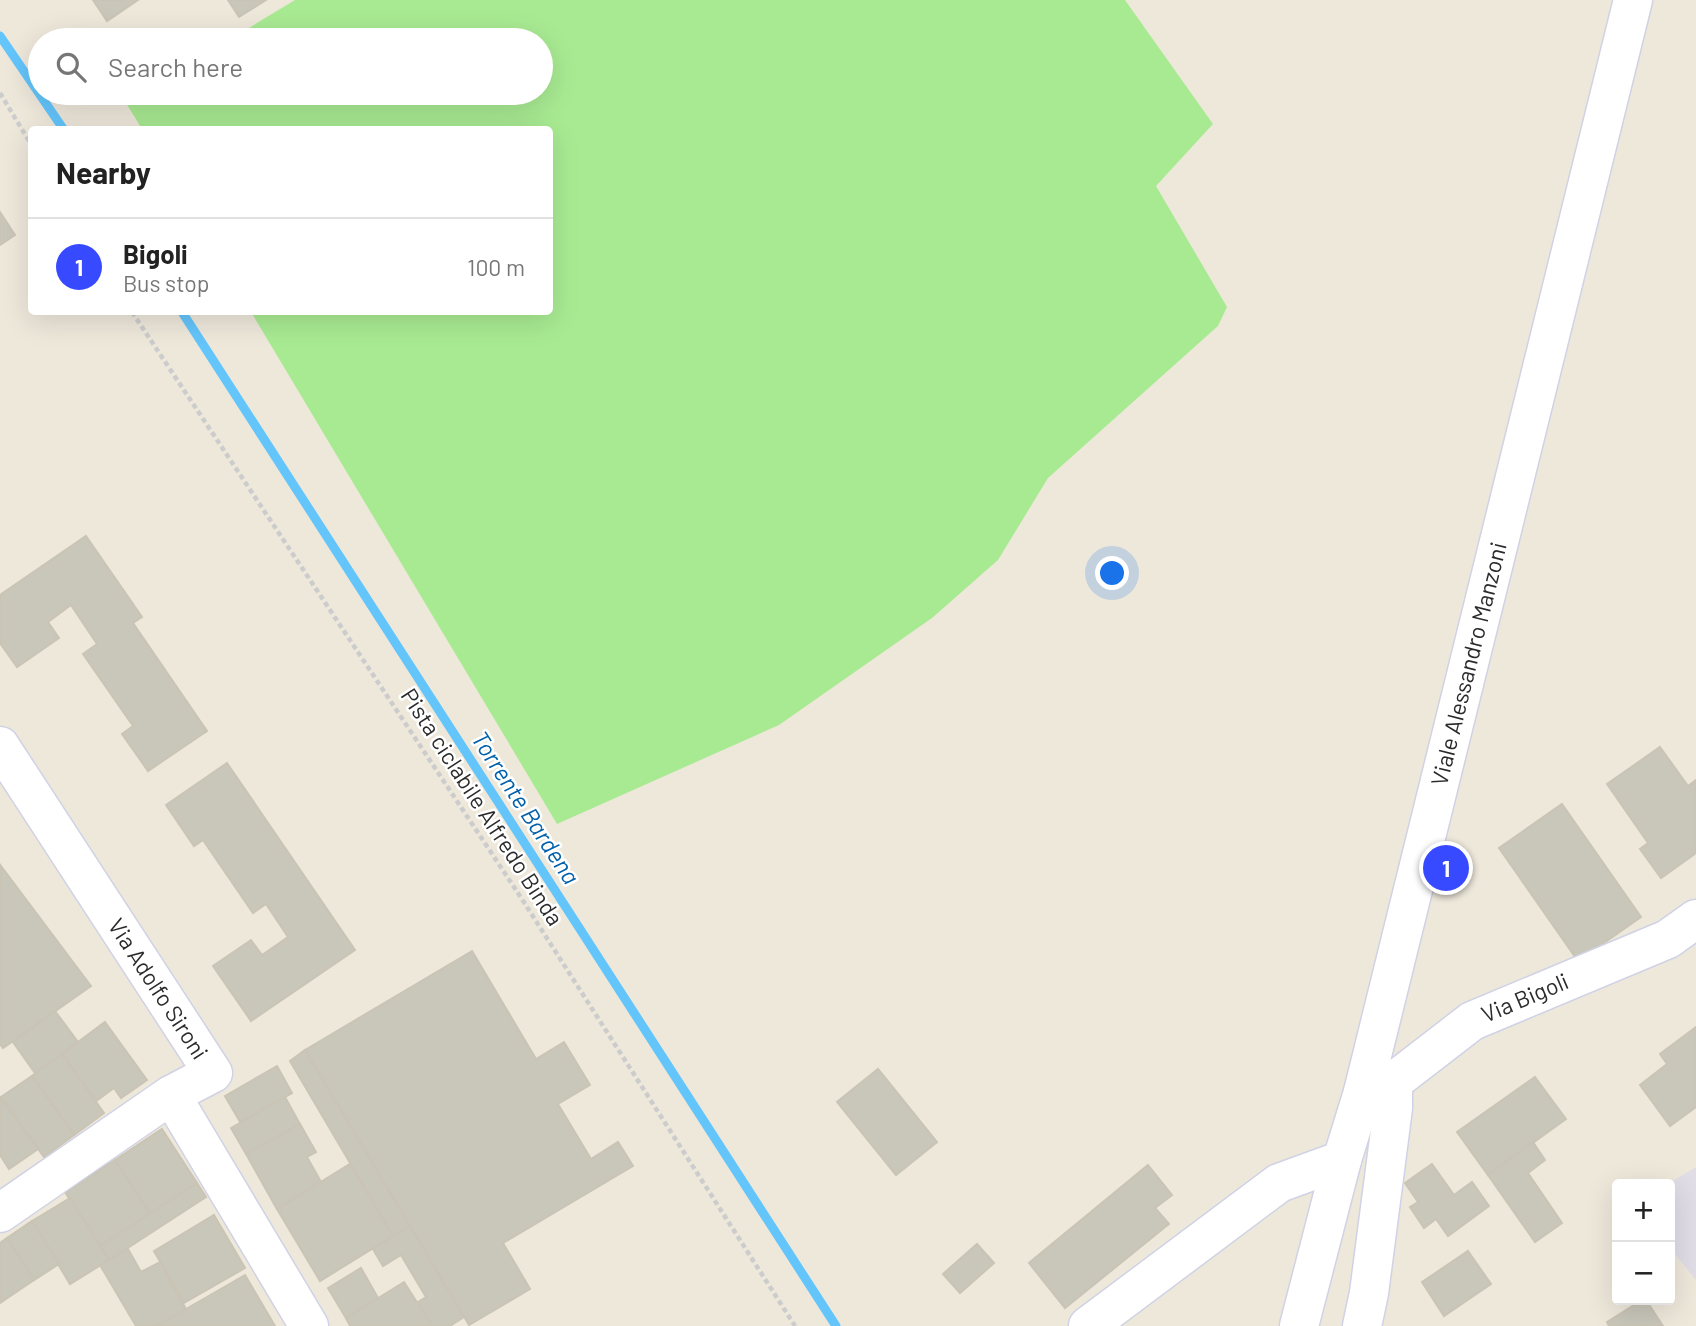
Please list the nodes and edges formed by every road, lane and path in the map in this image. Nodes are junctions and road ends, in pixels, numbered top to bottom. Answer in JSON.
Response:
{"nodes":[{"id":1,"x":1633,"y":0,"type":"edge"},
{"id":2,"x":0,"y":93,"type":"edge"},
{"id":3,"x":28,"y":139,"type":"edge"},
{"id":4,"x":134,"y":315,"type":"edge"},
{"id":5,"x":0,"y":746,"type":"edge"},
{"id":6,"x":1696,"y":919,"type":"edge"},
{"id":7,"x":1378,"y":1087,"type":"junction"},
{"id":8,"x":172,"y":1095,"type":"junction"},
{"id":9,"x":1342,"y":1160,"type":"junction"},
{"id":10,"x":0,"y":1213,"type":"edge"},
{"id":11,"x":309,"y":1326,"type":"edge"},
{"id":12,"x":795,"y":1326,"type":"edge"},
{"id":13,"x":1088,"y":1326,"type":"edge"},
{"id":14,"x":1299,"y":1326,"type":"edge"},
{"id":15,"x":1362,"y":1326,"type":"edge"}],
"edges":[{"from":1,"to":7,"type":"street","name":"Viale Alessandro Manzoni"},
{"from":2,"to":3,"type":"path"},
{"from":4,"to":12,"type":"path","name":"Pista ciclabile Alfredo Binda"},
{"from":5,"to":8,"type":"street","name":"Via Adolfo Sironi"},
{"from":6,"to":7,"type":"street","name":"Via Bigoli"},
{"from":7,"to":9,"type":"street","name":"Viale Alessandro Manzoni"},
{"from":7,"to":15,"type":"street"},
{"from":8,"to":10,"type":"street"},
{"from":8,"to":11,"type":"street"},
{"from":9,"to":13,"type":"street"},
{"from":9,"to":14,"type":"street","name":"Viale Alessandro Manzoni"}]}
